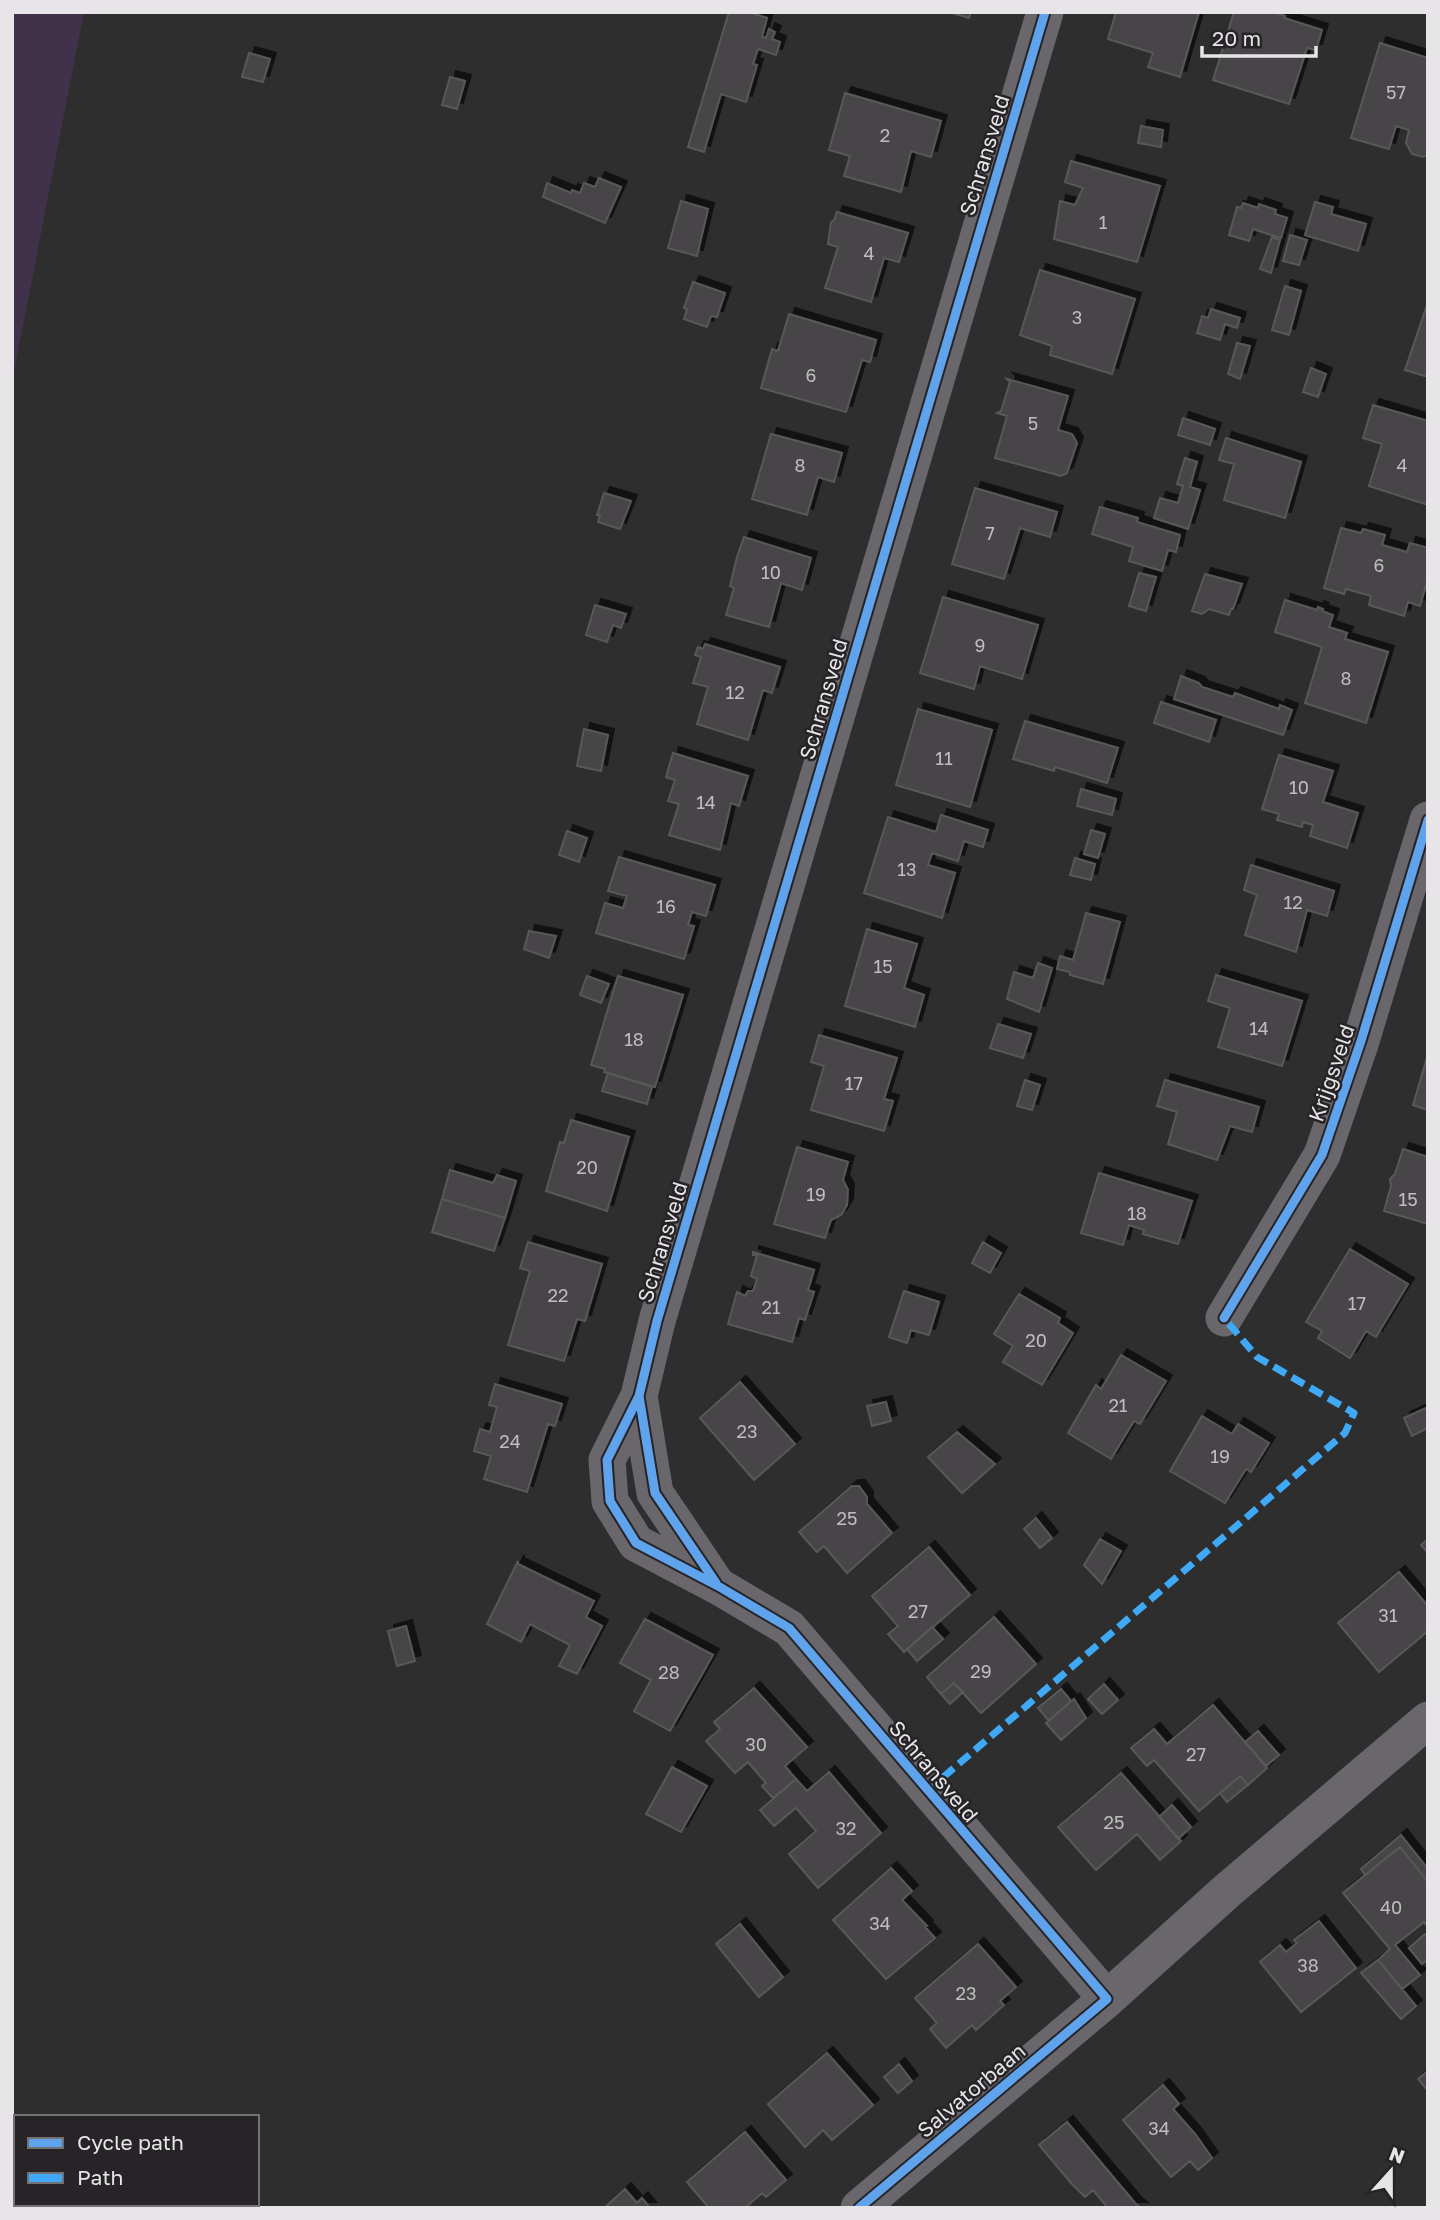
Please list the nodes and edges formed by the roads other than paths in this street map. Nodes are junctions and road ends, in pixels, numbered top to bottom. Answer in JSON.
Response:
{"nodes":[{"id":1,"x":1045,"y":12,"type":"edge"},
{"id":2,"x":1428,"y":820,"type":"edge"},
{"id":3,"x":1224,"y":1318,"type":"dead end"},
{"id":4,"x":1428,"y":1720,"type":"edge"},
{"id":5,"x":1107,"y":1999,"type":"junction"},
{"id":6,"x":859,"y":2208,"type":"edge"}],
"edges":[{"from":1,"to":5,"type":"street","name":"Schransveld"},
{"from":2,"to":3,"type":"street","name":"Krijgsveld"},
{"from":4,"to":5,"type":"street","name":"Salvatorbaan"},
{"from":5,"to":6,"type":"street","name":"Salvatorbaan"}]}
